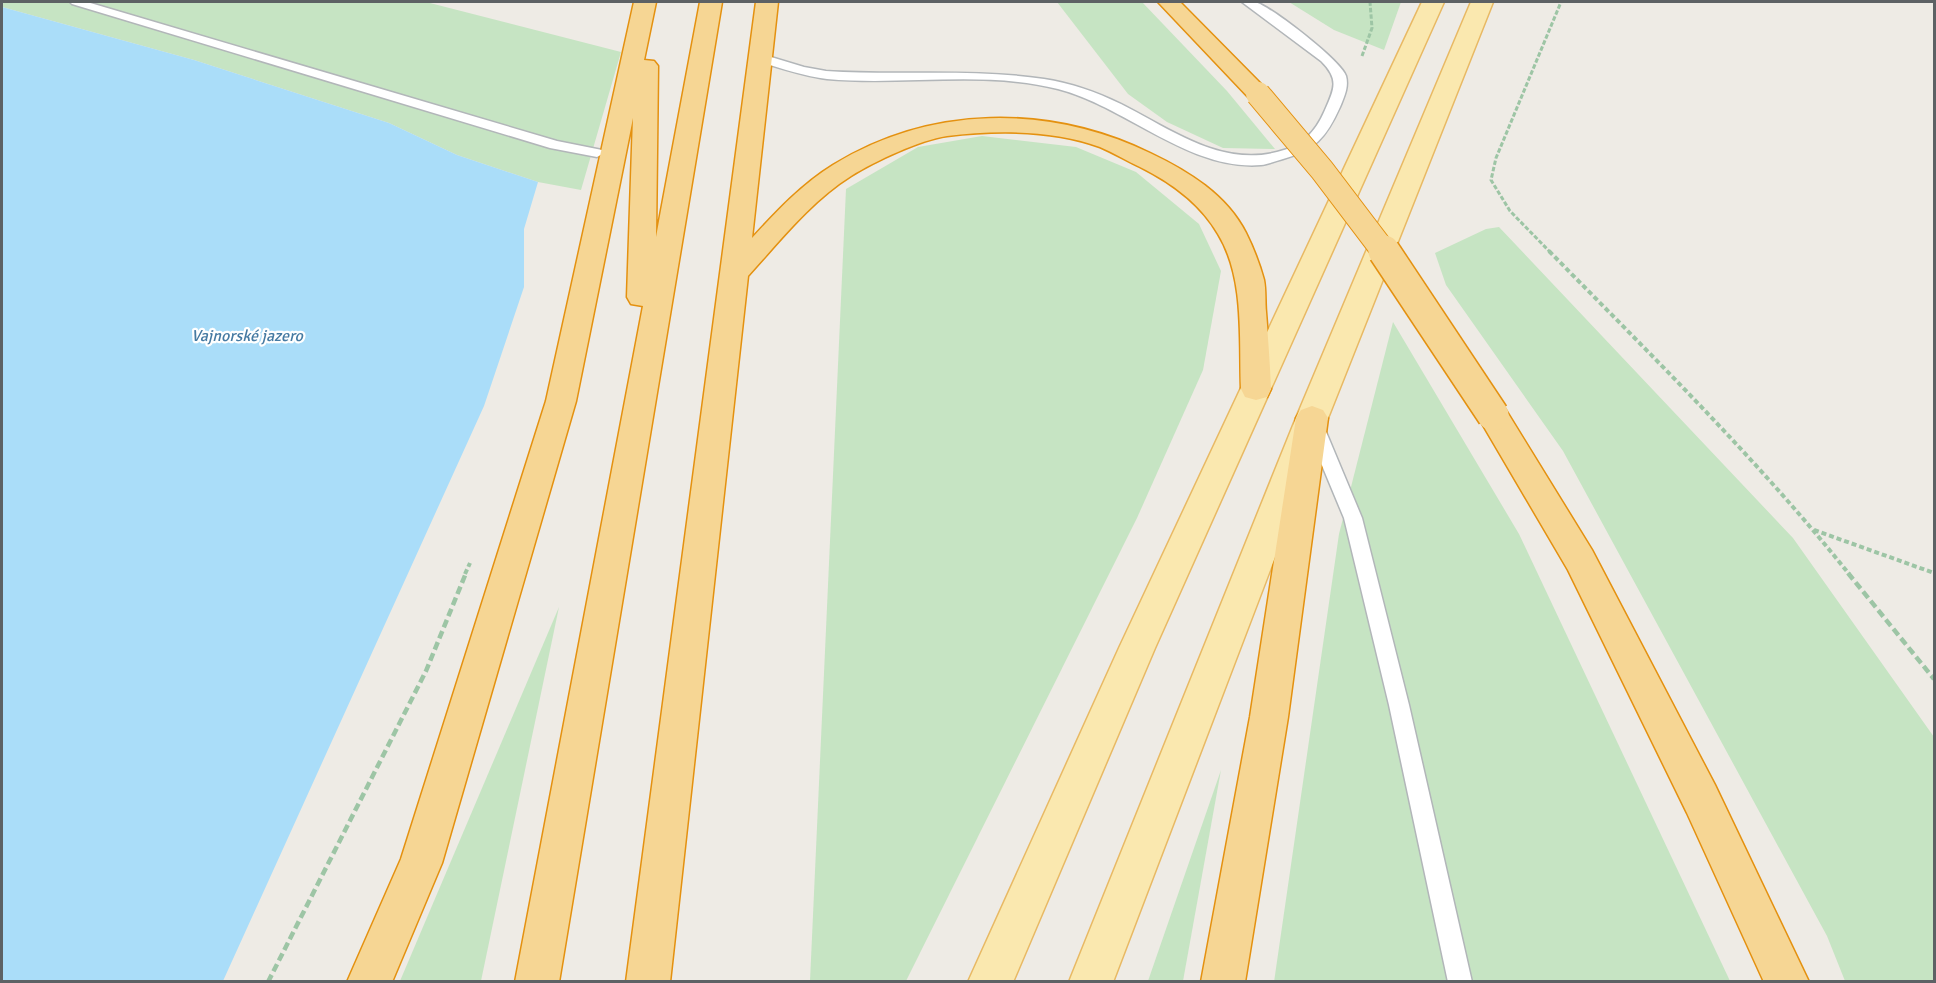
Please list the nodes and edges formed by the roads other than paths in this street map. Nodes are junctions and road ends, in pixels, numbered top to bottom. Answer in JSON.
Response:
{"nodes":[{"id":1,"x":76,"y":2,"type":"edge"},
{"id":2,"x":646,"y":2,"type":"edge"},
{"id":3,"x":711,"y":2,"type":"edge"},
{"id":4,"x":767,"y":2,"type":"edge"},
{"id":5,"x":1168,"y":2,"type":"edge"},
{"id":6,"x":1248,"y":2,"type":"edge"},
{"id":7,"x":1433,"y":2,"type":"edge"},
{"id":8,"x":1482,"y":2,"type":"edge"},
{"id":9,"x":761,"y":58,"type":"junction"},
{"id":10,"x":597,"y":153,"type":"dead end"},
{"id":11,"x":734,"y":274,"type":"junction"},
{"id":12,"x":1256,"y":389,"type":"junction"},
{"id":13,"x":639,"y":400,"type":"junction"},
{"id":14,"x":1312,"y":418,"type":"junction"},
{"id":15,"x":369,"y":981,"type":"edge"},
{"id":16,"x":537,"y":981,"type":"edge"},
{"id":17,"x":648,"y":981,"type":"edge"},
{"id":18,"x":990,"y":981,"type":"edge"},
{"id":19,"x":1091,"y":981,"type":"edge"},
{"id":20,"x":1223,"y":981,"type":"edge"},
{"id":21,"x":1460,"y":981,"type":"edge"},
{"id":22,"x":1787,"y":981,"type":"edge"}],
"edges":[{"from":1,"to":10,"type":"lane"},
{"from":2,"to":13,"type":"highway"},
{"from":2,"to":15,"type":"highway"},
{"from":3,"to":13,"type":"highway"},
{"from":4,"to":9,"type":"highway"},
{"from":5,"to":22,"type":"highway","bridge":true},
{"from":6,"to":9,"type":"lane"},
{"from":7,"to":12,"type":"main road"},
{"from":8,"to":14,"type":"main road"},
{"from":9,"to":11,"type":"highway"},
{"from":11,"to":12,"type":"highway"},
{"from":11,"to":17,"type":"highway"},
{"from":12,"to":18,"type":"main road"},
{"from":13,"to":16,"type":"highway"},
{"from":14,"to":19,"type":"main road"},
{"from":14,"to":20,"type":"highway"},
{"from":14,"to":21,"type":"lane"}]}
